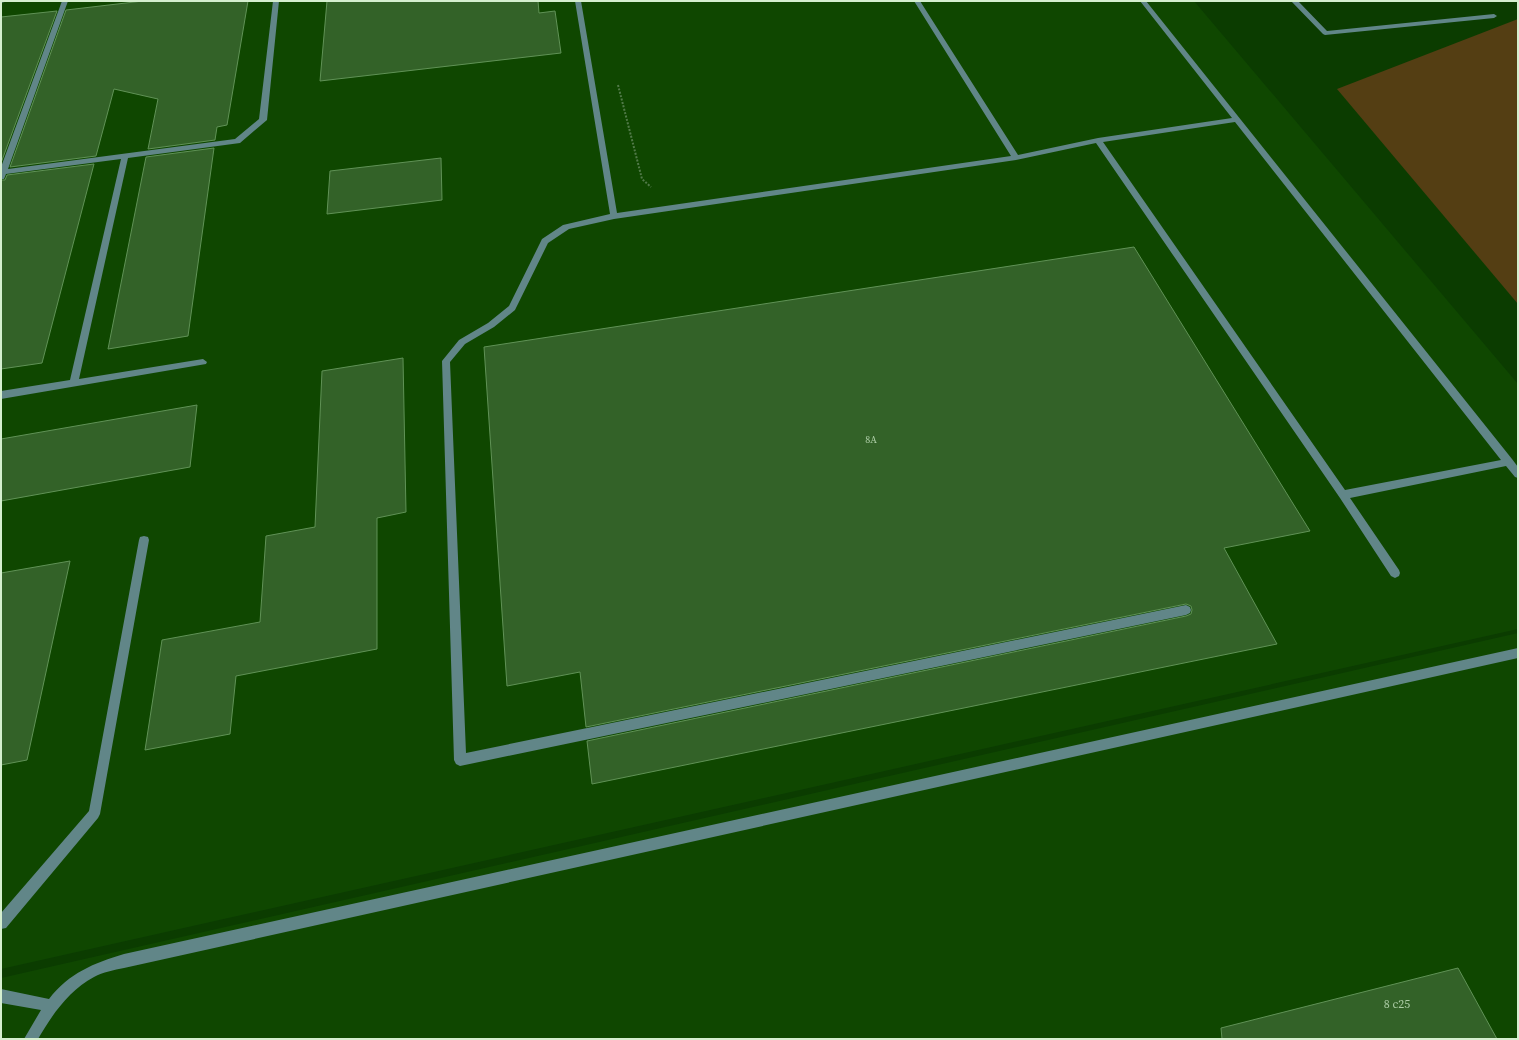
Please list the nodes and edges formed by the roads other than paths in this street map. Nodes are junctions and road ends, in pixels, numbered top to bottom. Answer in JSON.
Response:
{"nodes":[{"id":1,"x":1,"y":1,"type":"edge"},
{"id":2,"x":4,"y":1,"type":"edge"},
{"id":3,"x":65,"y":1,"type":"edge"},
{"id":4,"x":276,"y":1,"type":"edge"},
{"id":5,"x":578,"y":1,"type":"edge"},
{"id":6,"x":917,"y":1,"type":"edge"},
{"id":7,"x":1143,"y":1,"type":"edge"},
{"id":8,"x":1294,"y":1,"type":"edge"},
{"id":9,"x":1494,"y":16,"type":"dead end"},
{"id":10,"x":1237,"y":119,"type":"junction"},
{"id":11,"x":1098,"y":140,"type":"junction"},
{"id":12,"x":125,"y":156,"type":"junction"},
{"id":13,"x":1016,"y":158,"type":"junction"},
{"id":14,"x":2,"y":175,"type":"edge"},
{"id":15,"x":614,"y":216,"type":"junction"},
{"id":16,"x":203,"y":362,"type":"dead end"},
{"id":17,"x":74,"y":383,"type":"junction"},
{"id":18,"x":1,"y":395,"type":"edge"},
{"id":19,"x":1509,"y":462,"type":"junction"},
{"id":20,"x":1518,"y":474,"type":"edge"},
{"id":21,"x":1343,"y":495,"type":"junction"},
{"id":22,"x":144,"y":540,"type":"dead end"},
{"id":23,"x":1395,"y":573,"type":"dead end"},
{"id":24,"x":1186,"y":610,"type":"dead end"},
{"id":25,"x":1518,"y":653,"type":"edge"},
{"id":26,"x":1,"y":923,"type":"edge"},
{"id":27,"x":1,"y":996,"type":"edge"},
{"id":28,"x":51,"y":1006,"type":"junction"},
{"id":29,"x":31,"y":1039,"type":"edge"}],
"edges":[{"from":1,"to":2,"type":"lane"},
{"from":3,"to":14,"type":"lane"},
{"from":4,"to":12,"type":"lane"},
{"from":5,"to":15,"type":"lane"},
{"from":6,"to":13,"type":"lane"},
{"from":7,"to":10,"type":"lane"},
{"from":8,"to":9,"type":"lane"},
{"from":10,"to":11,"type":"lane"},
{"from":10,"to":19,"type":"lane"},
{"from":11,"to":13,"type":"lane"},
{"from":11,"to":21,"type":"lane"},
{"from":12,"to":14,"type":"lane"},
{"from":12,"to":17,"type":"lane"},
{"from":13,"to":15,"type":"lane"},
{"from":15,"to":24,"type":"lane"},
{"from":16,"to":17,"type":"lane"},
{"from":17,"to":18,"type":"lane"},
{"from":19,"to":20,"type":"lane"},
{"from":19,"to":21,"type":"lane"},
{"from":21,"to":23,"type":"lane"},
{"from":22,"to":26,"type":"lane"},
{"from":25,"to":28,"type":"lane"},
{"from":27,"to":28,"type":"lane"},
{"from":28,"to":29,"type":"lane"}]}
